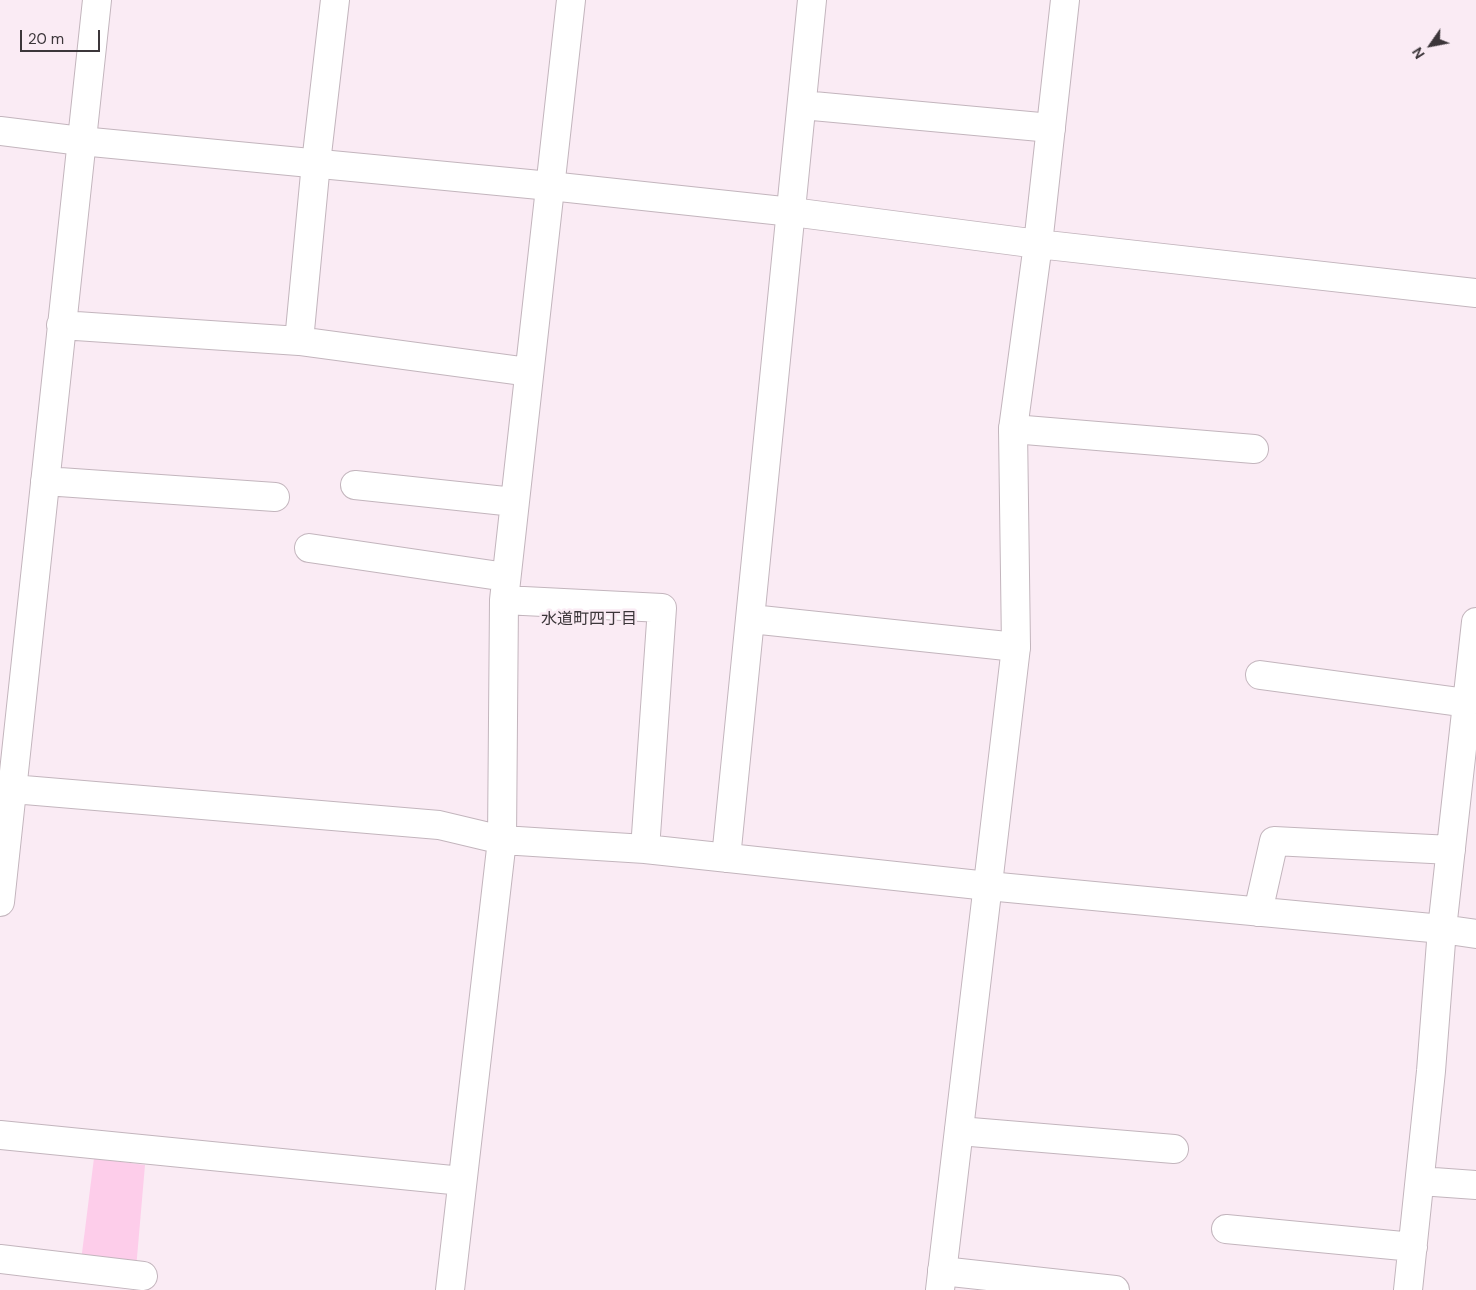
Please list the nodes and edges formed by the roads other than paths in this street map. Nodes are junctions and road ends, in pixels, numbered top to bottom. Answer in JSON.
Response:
{"nodes":[{"id":1,"x":97,"y":0,"type":"edge"},
{"id":2,"x":335,"y":0,"type":"edge"},
{"id":3,"x":571,"y":0,"type":"edge"},
{"id":4,"x":812,"y":0,"type":"edge"},
{"id":5,"x":1065,"y":0,"type":"edge"},
{"id":6,"x":802,"y":105,"type":"junction"},
{"id":7,"x":1051,"y":128,"type":"junction"},
{"id":8,"x":0,"y":131,"type":"edge"},
{"id":9,"x":81,"y":141,"type":"junction"},
{"id":10,"x":316,"y":163,"type":"junction"},
{"id":11,"x":550,"y":186,"type":"junction"},
{"id":12,"x":792,"y":212,"type":"junction"},
{"id":13,"x":1038,"y":244,"type":"junction"},
{"id":14,"x":1476,"y":293,"type":"edge"},
{"id":15,"x":62,"y":325,"type":"junction"},
{"id":16,"x":299,"y":341,"type":"junction"},
{"id":17,"x":529,"y":372,"type":"junction"},
{"id":18,"x":1013,"y":429,"type":"junction"},
{"id":19,"x":1254,"y":449,"type":"dead end"},
{"id":20,"x":45,"y":481,"type":"junction"},
{"id":21,"x":355,"y":485,"type":"dead end"},
{"id":22,"x":275,"y":497,"type":"dead end"},
{"id":23,"x":514,"y":502,"type":"junction"},
{"id":24,"x":310,"y":548,"type":"dead end"},
{"id":25,"x":505,"y":589,"type":"junction"},
{"id":26,"x":751,"y":620,"type":"junction"},
{"id":27,"x":1476,"y":622,"type":"edge"},
{"id":28,"x":1016,"y":647,"type":"junction"},
{"id":29,"x":1260,"y":675,"type":"dead end"},
{"id":30,"x":1467,"y":703,"type":"junction"},
{"id":31,"x":1467,"y":777,"type":"edge"},
{"id":32,"x":6,"y":788,"type":"edge"},
{"id":33,"x":502,"y":840,"type":"junction"},
{"id":34,"x":645,"y":849,"type":"junction"},
{"id":35,"x":1451,"y":850,"type":"junction"},
{"id":36,"x":726,"y":858,"type":"junction"},
{"id":37,"x":988,"y":886,"type":"junction"},
{"id":38,"x":0,"y":902,"type":"edge"},
{"id":39,"x":1258,"y":912,"type":"junction"},
{"id":40,"x":1442,"y":929,"type":"junction"},
{"id":41,"x":1476,"y":934,"type":"edge"},
{"id":42,"x":959,"y":1131,"type":"junction"},
{"id":43,"x":0,"y":1135,"type":"edge"},
{"id":44,"x":1174,"y":1149,"type":"dead end"},
{"id":45,"x":462,"y":1181,"type":"junction"},
{"id":46,"x":1420,"y":1181,"type":"junction"},
{"id":47,"x":1476,"y":1185,"type":"edge"},
{"id":48,"x":1226,"y":1229,"type":"dead end"},
{"id":49,"x":1412,"y":1246,"type":"junction"},
{"id":50,"x":0,"y":1259,"type":"edge"},
{"id":51,"x":143,"y":1276,"type":"dead end"},
{"id":52,"x":941,"y":1280,"type":"edge"},
{"id":53,"x":450,"y":1290,"type":"edge"},
{"id":54,"x":1115,"y":1290,"type":"edge"},
{"id":55,"x":1408,"y":1290,"type":"edge"}],
"edges":[{"from":1,"to":9,"type":"street"},
{"from":2,"to":10,"type":"street"},
{"from":3,"to":11,"type":"street"},
{"from":4,"to":6,"type":"street"},
{"from":5,"to":7,"type":"street"},
{"from":6,"to":7,"type":"street"},
{"from":6,"to":12,"type":"street"},
{"from":7,"to":13,"type":"street"},
{"from":8,"to":9,"type":"street"},
{"from":9,"to":10,"type":"street"},
{"from":9,"to":15,"type":"street"},
{"from":10,"to":11,"type":"street"},
{"from":10,"to":16,"type":"street"},
{"from":11,"to":12,"type":"street"},
{"from":11,"to":17,"type":"street"},
{"from":12,"to":13,"type":"street"},
{"from":12,"to":26,"type":"street"},
{"from":13,"to":14,"type":"street"},
{"from":13,"to":18,"type":"street"},
{"from":15,"to":16,"type":"street"},
{"from":15,"to":20,"type":"street"},
{"from":16,"to":17,"type":"street"},
{"from":17,"to":23,"type":"street"},
{"from":18,"to":19,"type":"street"},
{"from":18,"to":28,"type":"street"},
{"from":20,"to":22,"type":"street"},
{"from":20,"to":32,"type":"street"},
{"from":21,"to":23,"type":"street"},
{"from":23,"to":25,"type":"street"},
{"from":24,"to":25,"type":"street"},
{"from":25,"to":33,"type":"street"},
{"from":25,"to":34,"type":"street"},
{"from":26,"to":28,"type":"street"},
{"from":26,"to":36,"type":"street"},
{"from":27,"to":30,"type":"street"},
{"from":28,"to":37,"type":"street"},
{"from":29,"to":30,"type":"street"},
{"from":30,"to":31,"type":"street"},
{"from":31,"to":35,"type":"street"},
{"from":32,"to":33,"type":"street"},
{"from":32,"to":38,"type":"street"},
{"from":33,"to":34,"type":"street"},
{"from":33,"to":45,"type":"street"},
{"from":34,"to":36,"type":"street"},
{"from":35,"to":39,"type":"street"},
{"from":35,"to":40,"type":"street"},
{"from":36,"to":37,"type":"street"},
{"from":37,"to":39,"type":"street"},
{"from":37,"to":42,"type":"street"},
{"from":39,"to":40,"type":"street"},
{"from":40,"to":41,"type":"street"},
{"from":40,"to":46,"type":"street"},
{"from":42,"to":44,"type":"street"},
{"from":42,"to":52,"type":"street"},
{"from":43,"to":45,"type":"street"},
{"from":45,"to":53,"type":"street"},
{"from":46,"to":47,"type":"street"},
{"from":46,"to":49,"type":"street"},
{"from":48,"to":49,"type":"street"},
{"from":49,"to":55,"type":"street"},
{"from":50,"to":51,"type":"street"},
{"from":52,"to":54,"type":"street"}]}
